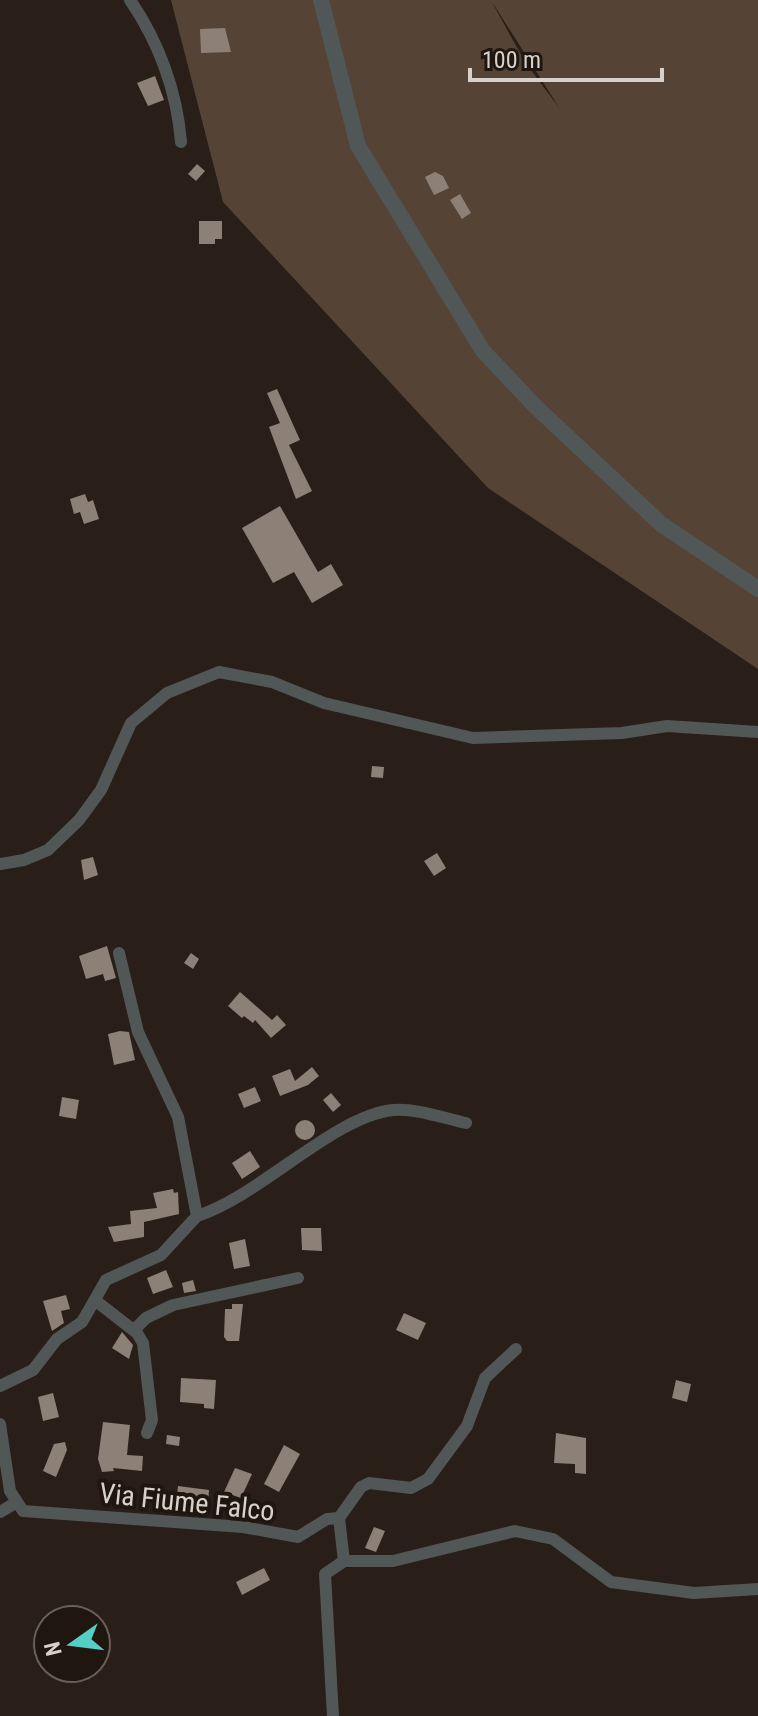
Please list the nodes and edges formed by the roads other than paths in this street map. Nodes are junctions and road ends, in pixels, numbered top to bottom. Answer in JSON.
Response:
{"nodes":[{"id":1,"x":130,"y":0,"type":"edge"},
{"id":2,"x":321,"y":0,"type":"edge"},
{"id":3,"x":181,"y":142,"type":"dead end"},
{"id":4,"x":758,"y":589,"type":"edge"},
{"id":5,"x":758,"y":732,"type":"edge"},
{"id":6,"x":0,"y":864,"type":"edge"},
{"id":7,"x":119,"y":953,"type":"dead end"},
{"id":8,"x":466,"y":1123,"type":"dead end"},
{"id":9,"x":197,"y":1216,"type":"junction"},
{"id":10,"x":298,"y":1278,"type":"dead end"},
{"id":11,"x":96,"y":1301,"type":"junction"},
{"id":12,"x":134,"y":1330,"type":"junction"},
{"id":13,"x":516,"y":1349,"type":"dead end"},
{"id":14,"x":0,"y":1386,"type":"edge"},
{"id":15,"x":0,"y":1424,"type":"edge"},
{"id":16,"x":147,"y":1433,"type":"dead end"},
{"id":17,"x":2,"y":1451,"type":"edge"},
{"id":18,"x":17,"y":1502,"type":"junction"},
{"id":19,"x":0,"y":1512,"type":"edge"},
{"id":20,"x":339,"y":1518,"type":"junction"},
{"id":21,"x":344,"y":1561,"type":"junction"},
{"id":22,"x":758,"y":1589,"type":"edge"},
{"id":23,"x":333,"y":1716,"type":"edge"}],
"edges":[{"from":1,"to":3,"type":"street"},
{"from":2,"to":4,"type":"street"},
{"from":5,"to":6,"type":"street"},
{"from":7,"to":9,"type":"street"},
{"from":8,"to":9,"type":"street"},
{"from":9,"to":11,"type":"street"},
{"from":10,"to":12,"type":"street"},
{"from":11,"to":12,"type":"street"},
{"from":11,"to":14,"type":"street"},
{"from":12,"to":16,"type":"street"},
{"from":13,"to":20,"type":"street"},
{"from":15,"to":17,"type":"street"},
{"from":17,"to":18,"type":"street"},
{"from":18,"to":19,"type":"street"},
{"from":18,"to":20,"type":"street","name":"Via Fiume Falco"},
{"from":20,"to":21,"type":"street"},
{"from":21,"to":22,"type":"street"},
{"from":21,"to":23,"type":"street"}]}
